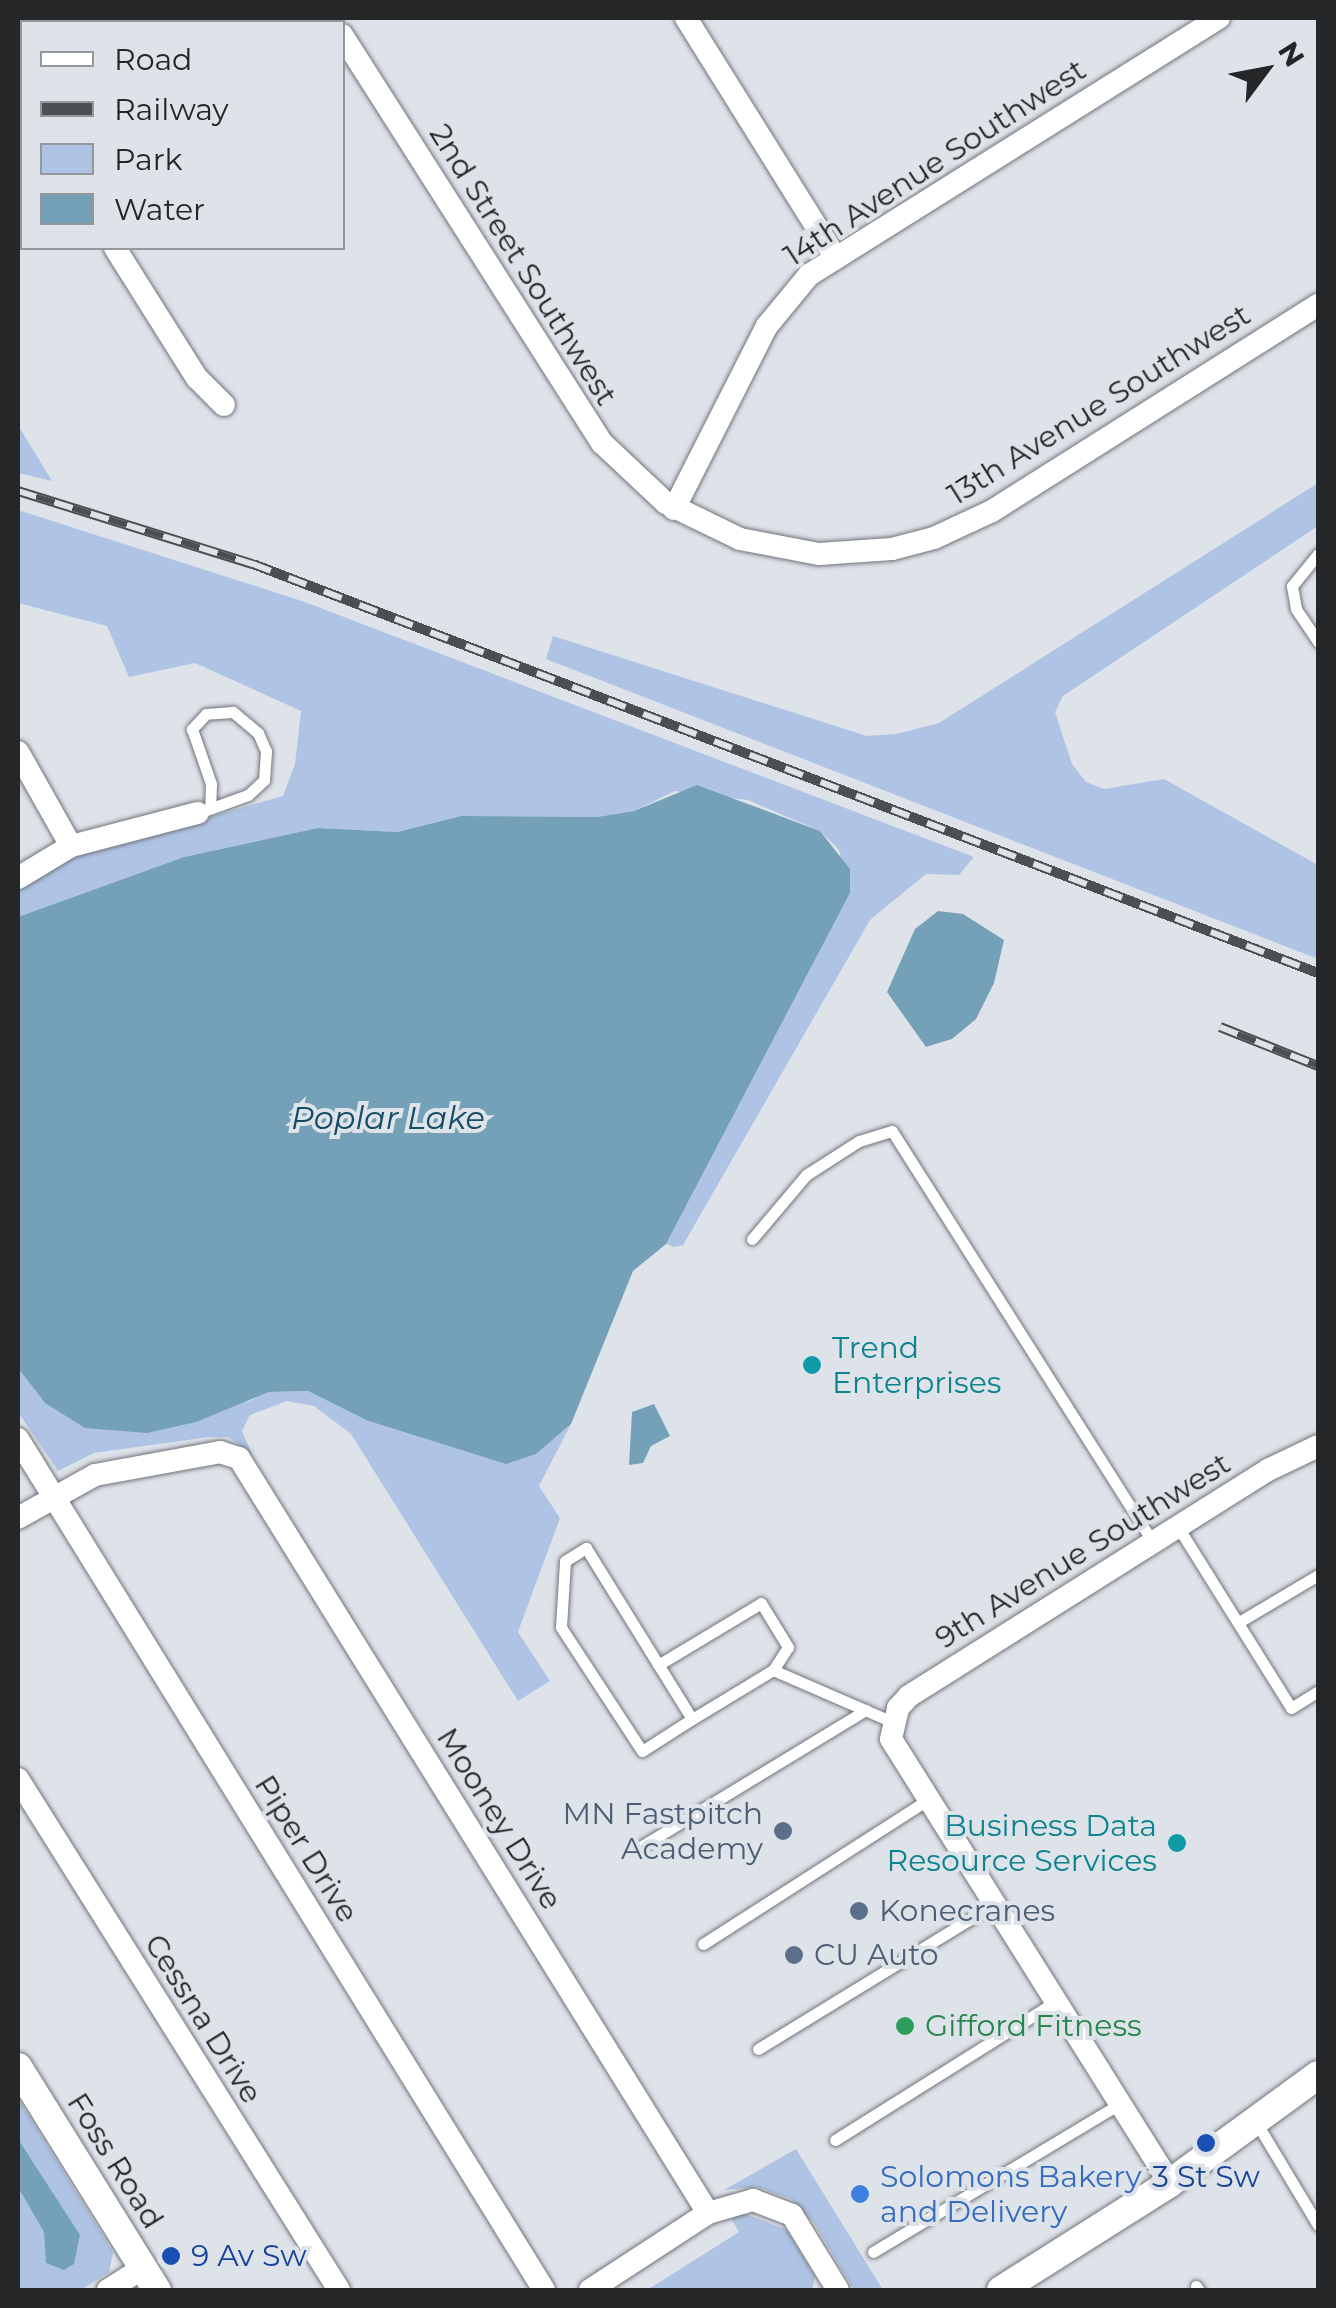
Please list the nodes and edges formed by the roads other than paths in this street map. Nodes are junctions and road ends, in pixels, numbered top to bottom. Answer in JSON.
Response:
{"nodes":[{"id":1,"x":686,"y":18,"type":"edge"},
{"id":2,"x":1219,"y":18,"type":"edge"},
{"id":3,"x":345,"y":39,"type":"edge"},
{"id":4,"x":116,"y":250,"type":"edge"},
{"id":5,"x":836,"y":258,"type":"junction"},
{"id":6,"x":1318,"y":305,"type":"edge"},
{"id":7,"x":224,"y":404,"type":"dead end"},
{"id":8,"x":674,"y":508,"type":"junction"},
{"id":9,"x":1318,"y":554,"type":"edge"},
{"id":10,"x":1318,"y":642,"type":"edge"},
{"id":11,"x":18,"y":752,"type":"edge"},
{"id":12,"x":204,"y":810,"type":"junction"},
{"id":13,"x":71,"y":846,"type":"junction"},
{"id":14,"x":18,"y":878,"type":"edge"},
{"id":15,"x":752,"y":1239,"type":"dead end"},
{"id":16,"x":18,"y":1439,"type":"edge"},
{"id":17,"x":1318,"y":1446,"type":"edge"},
{"id":18,"x":53,"y":1496,"type":"junction"},
{"id":19,"x":18,"y":1518,"type":"edge"},
{"id":20,"x":1178,"y":1526,"type":"junction"},
{"id":21,"x":1153,"y":1542,"type":"junction"},
{"id":22,"x":1318,"y":1575,"type":"edge"},
{"id":23,"x":1239,"y":1622,"type":"junction"},
{"id":24,"x":658,"y":1665,"type":"junction"},
{"id":25,"x":773,"y":1670,"type":"junction"},
{"id":26,"x":1318,"y":1691,"type":"edge"},
{"id":27,"x":866,"y":1710,"type":"junction"},
{"id":28,"x":692,"y":1719,"type":"junction"},
{"id":29,"x":895,"y":1722,"type":"junction"},
{"id":30,"x":18,"y":1780,"type":"edge"},
{"id":31,"x":926,"y":1801,"type":"junction"},
{"id":32,"x":642,"y":1846,"type":"dead end"},
{"id":33,"x":996,"y":1902,"type":"junction"},
{"id":34,"x":703,"y":1944,"type":"dead end"},
{"id":35,"x":1056,"y":2001,"type":"junction"},
{"id":36,"x":758,"y":2049,"type":"dead end"},
{"id":37,"x":18,"y":2067,"type":"edge"},
{"id":38,"x":1318,"y":2075,"type":"edge"},
{"id":39,"x":1121,"y":2103,"type":"junction"},
{"id":40,"x":1256,"y":2122,"type":"junction"},
{"id":41,"x":834,"y":2140,"type":"dead end"},
{"id":42,"x":1170,"y":2183,"type":"junction"},
{"id":43,"x":708,"y":2213,"type":"junction"},
{"id":44,"x":1318,"y":2225,"type":"edge"},
{"id":45,"x":873,"y":2252,"type":"dead end"},
{"id":46,"x":150,"y":2279,"type":"edge"},
{"id":47,"x":108,"y":2290,"type":"edge"},
{"id":48,"x":338,"y":2290,"type":"edge"},
{"id":49,"x":544,"y":2290,"type":"edge"},
{"id":50,"x":590,"y":2290,"type":"edge"},
{"id":51,"x":838,"y":2290,"type":"edge"},
{"id":52,"x":1001,"y":2290,"type":"edge"}],
"edges":[{"from":1,"to":5,"type":"street"},
{"from":2,"to":5,"type":"street","name":"14th Avenue Southwest"},
{"from":3,"to":8,"type":"street","name":"2nd Street Southwest"},
{"from":4,"to":7,"type":"street"},
{"from":5,"to":8,"type":"street","name":"14th Avenue Southwest"},
{"from":6,"to":8,"type":"street","name":"13th Avenue Southwest"},
{"from":9,"to":10,"type":"lane"},
{"from":11,"to":13,"type":"street"},
{"from":12,"to":12,"type":"lane"},
{"from":12,"to":13,"type":"street"},
{"from":13,"to":14,"type":"street"},
{"from":15,"to":21,"type":"lane"},
{"from":16,"to":18,"type":"street","name":"Piper Drive"},
{"from":17,"to":20,"type":"street","name":"9th Avenue Southwest"},
{"from":18,"to":19,"type":"street"},
{"from":18,"to":43,"type":"street","name":"Mooney Drive"},
{"from":18,"to":49,"type":"street","name":"Piper Drive"},
{"from":20,"to":21,"type":"street","name":"9th Avenue Southwest"},
{"from":20,"to":23,"type":"lane"},
{"from":21,"to":29,"type":"street","name":"9th Avenue Southwest"},
{"from":22,"to":23,"type":"lane"},
{"from":23,"to":26,"type":"lane"},
{"from":24,"to":25,"type":"lane"},
{"from":24,"to":28,"type":"lane"},
{"from":24,"to":28,"type":"lane"},
{"from":25,"to":27,"type":"lane"},
{"from":25,"to":28,"type":"lane"},
{"from":27,"to":29,"type":"lane"},
{"from":27,"to":32,"type":"lane"},
{"from":29,"to":31,"type":"street"},
{"from":30,"to":48,"type":"street","name":"Cessna Drive"},
{"from":31,"to":33,"type":"street"},
{"from":31,"to":34,"type":"lane"},
{"from":33,"to":35,"type":"street"},
{"from":33,"to":36,"type":"lane"},
{"from":35,"to":39,"type":"street"},
{"from":35,"to":41,"type":"lane"},
{"from":37,"to":46,"type":"street","name":"Foss Road"},
{"from":38,"to":40,"type":"street"},
{"from":39,"to":42,"type":"street"},
{"from":39,"to":45,"type":"lane"},
{"from":40,"to":42,"type":"street"},
{"from":40,"to":44,"type":"lane"},
{"from":42,"to":52,"type":"street"},
{"from":43,"to":50,"type":"street"},
{"from":43,"to":51,"type":"street"},
{"from":46,"to":47,"type":"street"}]}
